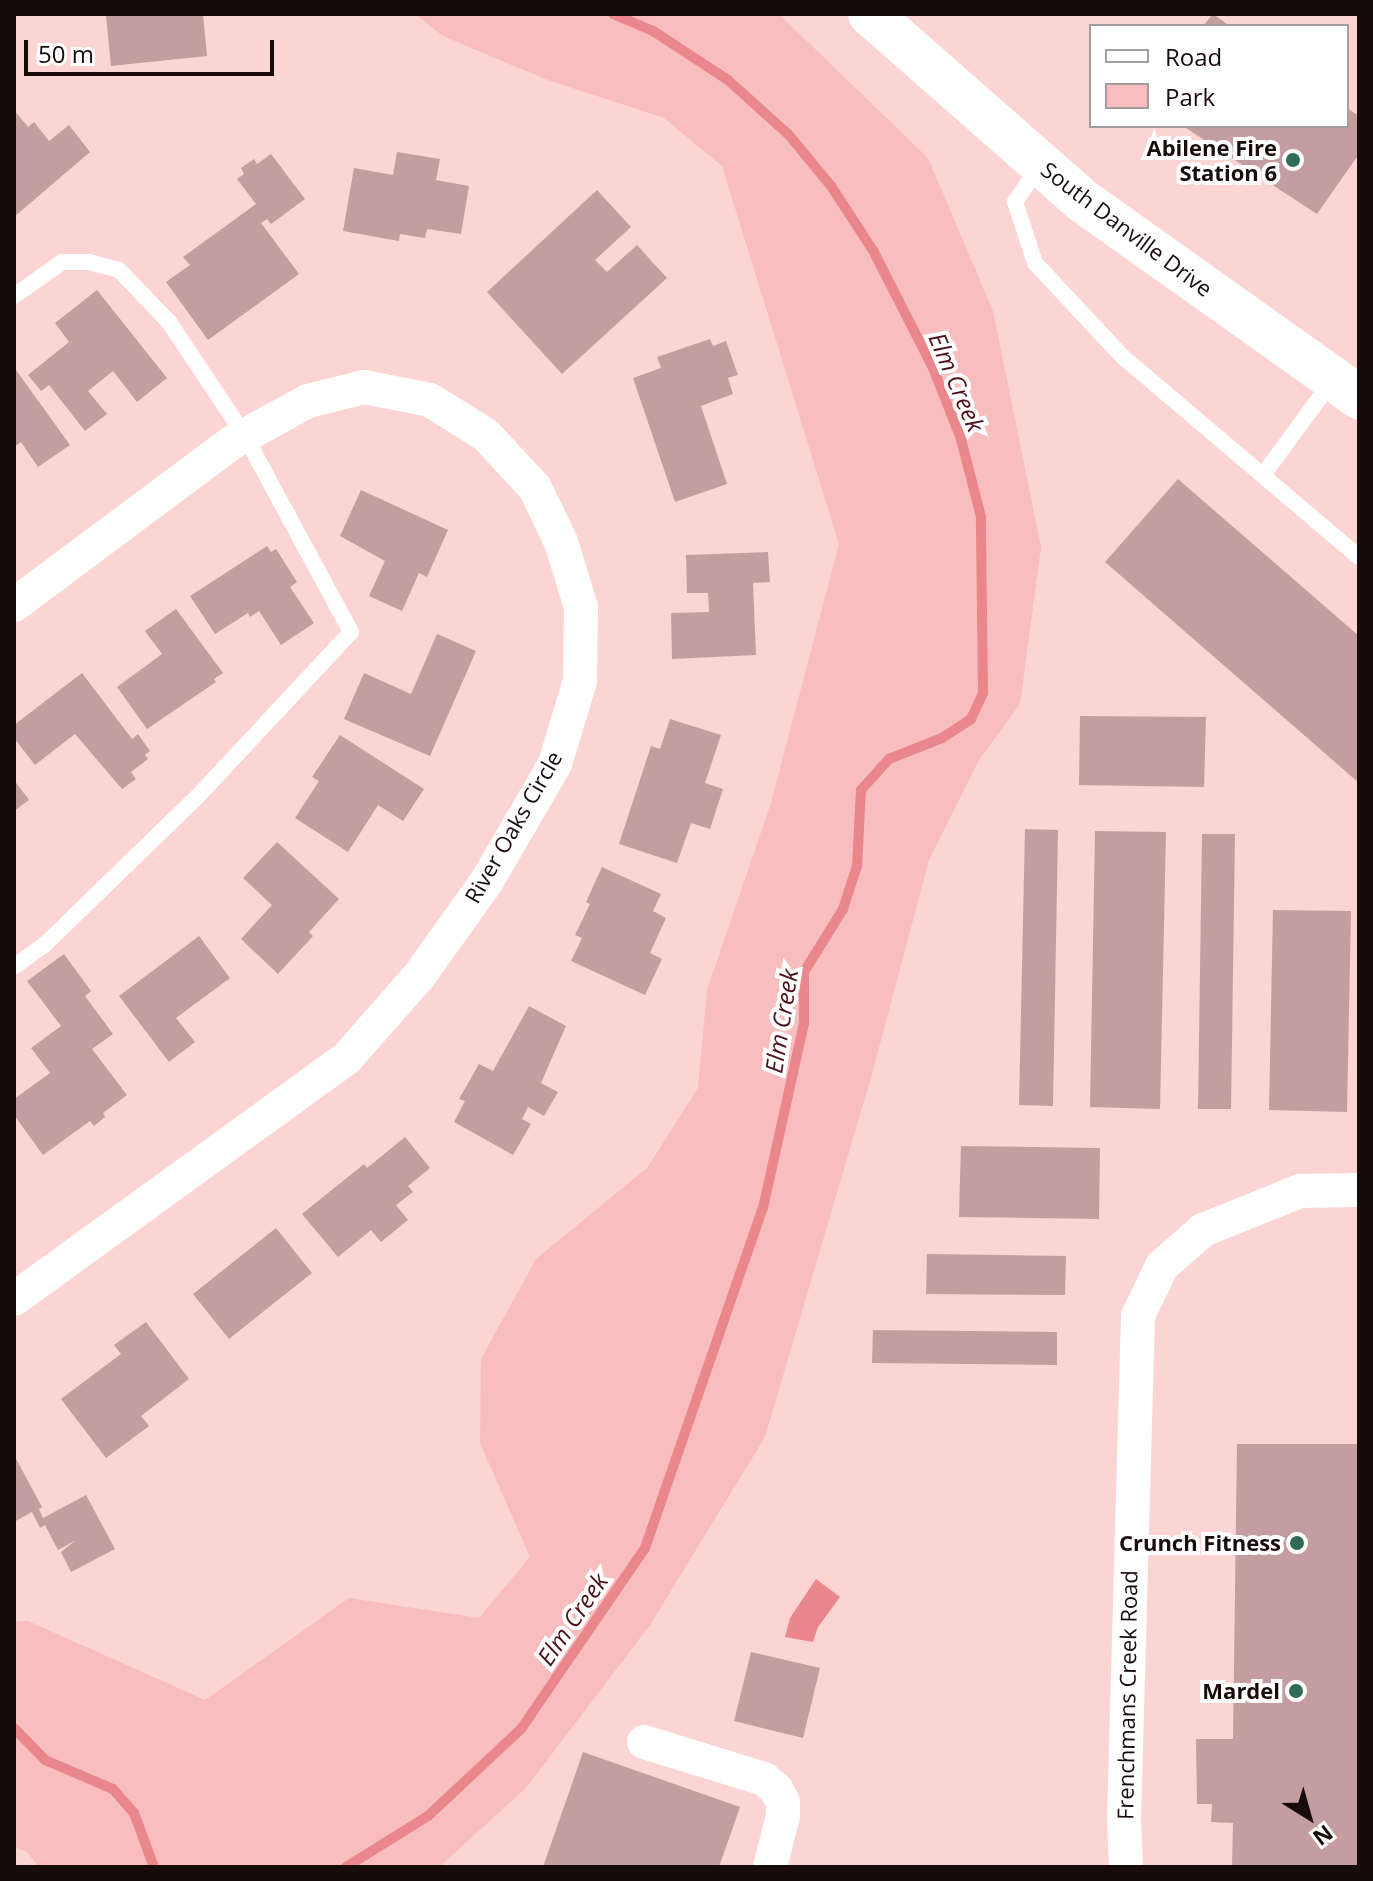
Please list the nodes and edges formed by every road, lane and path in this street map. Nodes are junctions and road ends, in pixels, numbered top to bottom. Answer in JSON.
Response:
{"nodes":[{"id":1,"x":870,"y":14,"type":"edge"},
{"id":2,"x":1041,"y":164,"type":"junction"},
{"id":3,"x":14,"y":296,"type":"edge"},
{"id":4,"x":1345,"y":389,"type":"edge"},
{"id":5,"x":245,"y":436,"type":"junction"},
{"id":6,"x":1263,"y":475,"type":"junction"},
{"id":7,"x":1359,"y":557,"type":"edge"},
{"id":8,"x":14,"y":605,"type":"edge"},
{"id":9,"x":14,"y":967,"type":"edge"},
{"id":10,"x":1359,"y":1190,"type":"edge"},
{"id":11,"x":14,"y":1299,"type":"edge"},
{"id":12,"x":644,"y":1742,"type":"dead end"},
{"id":13,"x":770,"y":1867,"type":"edge"},
{"id":14,"x":1126,"y":1867,"type":"edge"}],
"edges":[{"from":1,"to":2,"type":"main road","name":"South Danville Drive"},
{"from":2,"to":4,"type":"main road","name":"South Danville Drive"},
{"from":2,"to":6,"type":"lane"},
{"from":3,"to":5,"type":"lane"},
{"from":4,"to":6,"type":"lane"},
{"from":5,"to":8,"type":"street","name":"River Oaks Circle"},
{"from":5,"to":9,"type":"lane"},
{"from":5,"to":11,"type":"street","name":"River Oaks Circle"},
{"from":6,"to":7,"type":"lane"},
{"from":10,"to":14,"type":"street","name":"Frenchmans Creek Road"},
{"from":12,"to":13,"type":"street"}]}
